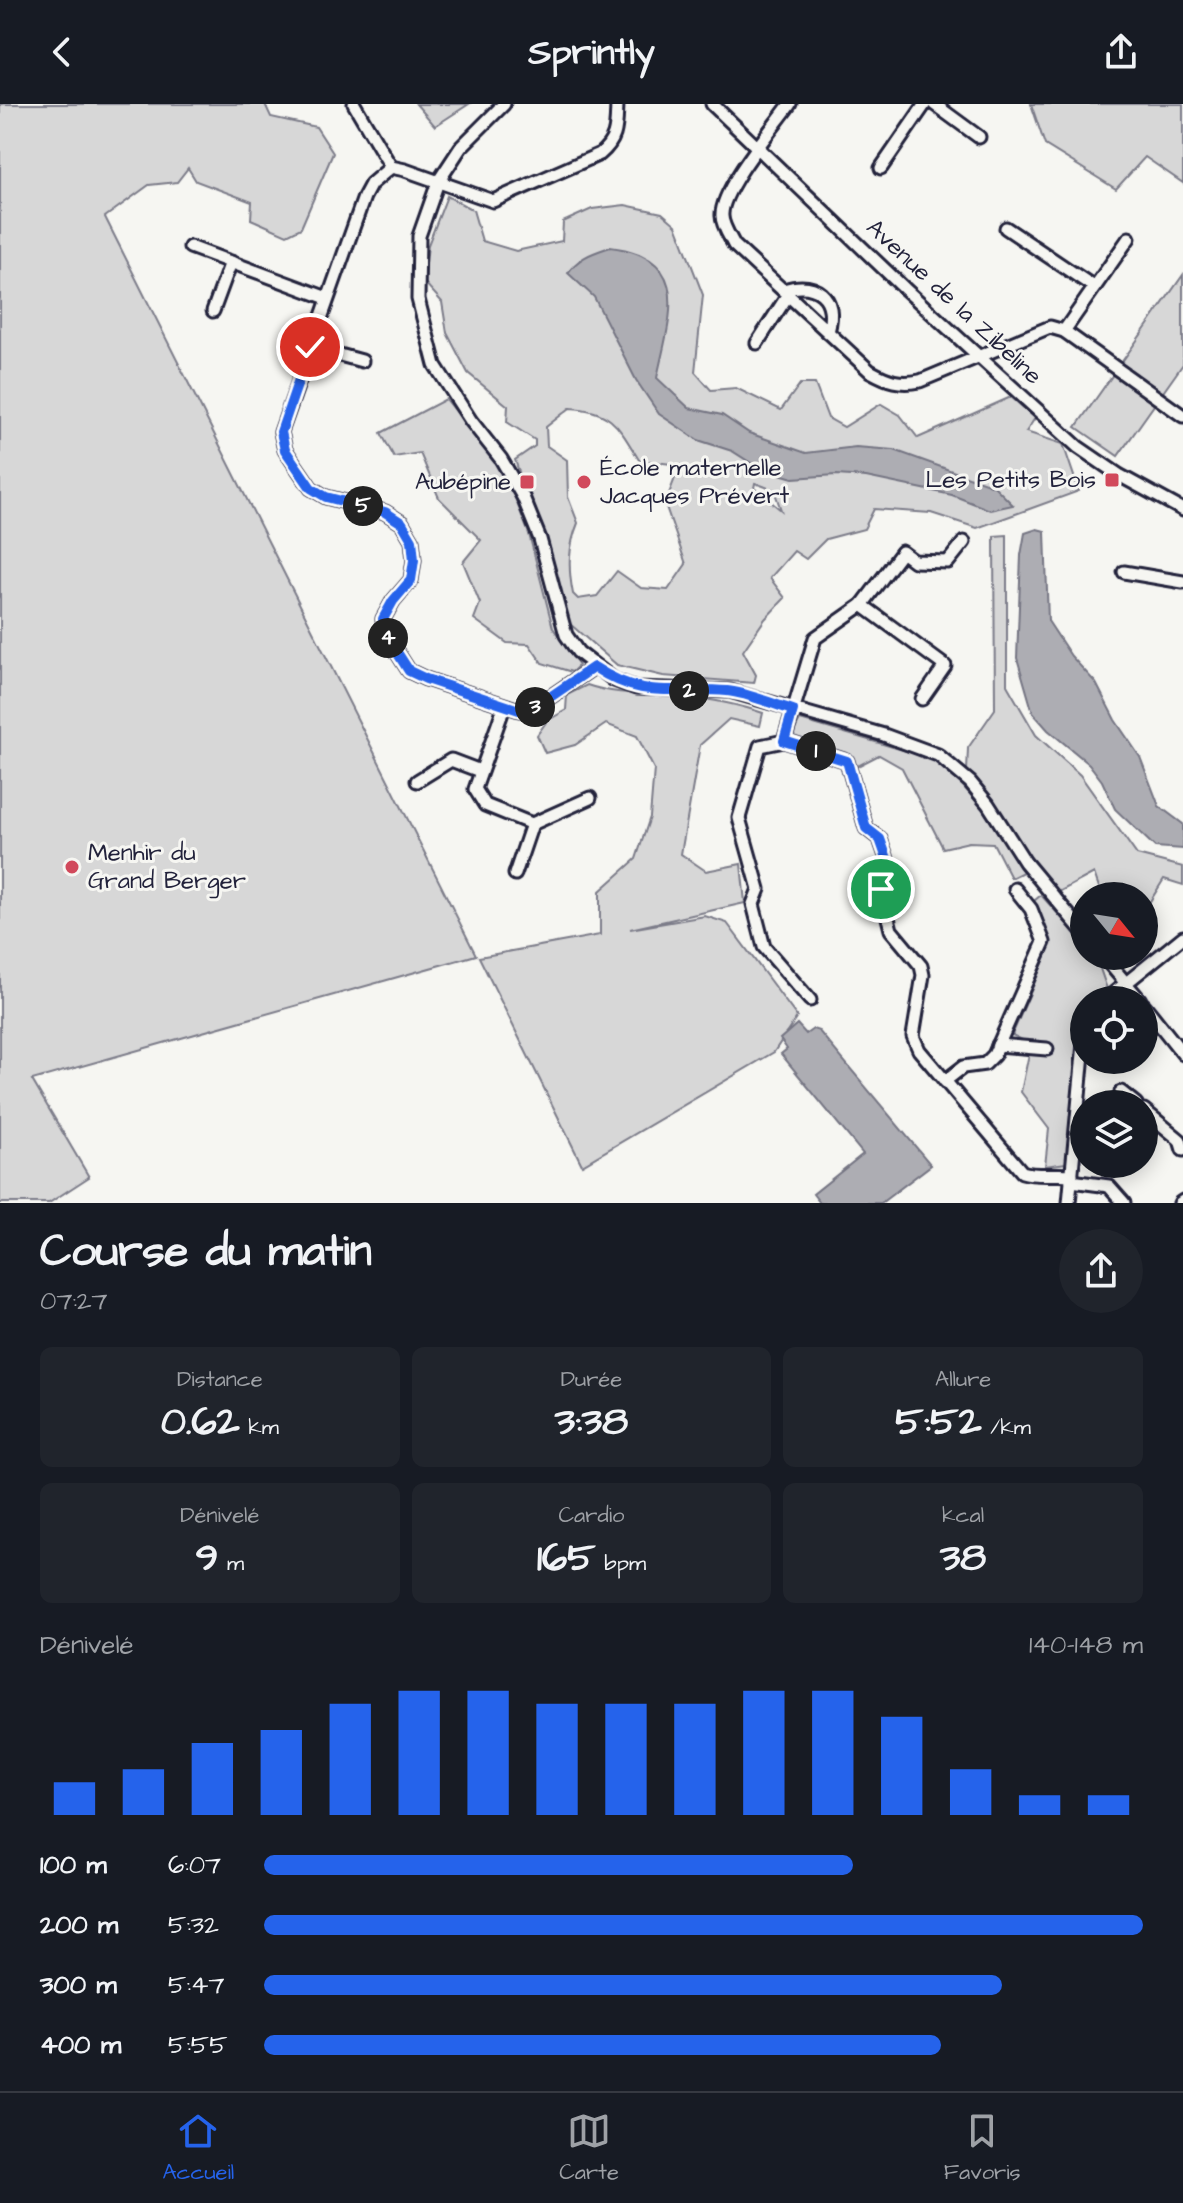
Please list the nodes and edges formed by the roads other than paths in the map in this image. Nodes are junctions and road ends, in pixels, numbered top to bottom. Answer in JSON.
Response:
{"nodes":[{"id":1,"x":354,"y":104,"type":"edge"},
{"id":2,"x":504,"y":104,"type":"edge"},
{"id":3,"x":617,"y":104,"type":"edge"},
{"id":4,"x":712,"y":104,"type":"edge"},
{"id":5,"x":790,"y":104,"type":"edge"},
{"id":6,"x":925,"y":104,"type":"edge"},
{"id":7,"x":934,"y":104,"type":"edge"},
{"id":8,"x":947,"y":108,"type":"edge"},
{"id":9,"x":979,"y":137,"type":"dead end"},
{"id":10,"x":758,"y":148,"type":"junction"},
{"id":11,"x":391,"y":167,"type":"junction"},
{"id":12,"x":881,"y":168,"type":"dead end"},
{"id":13,"x":438,"y":182,"type":"junction"},
{"id":14,"x":1006,"y":228,"type":"dead end"},
{"id":15,"x":1129,"y":238,"type":"dead end"},
{"id":16,"x":190,"y":247,"type":"dead end"},
{"id":17,"x":231,"y":262,"type":"junction"},
{"id":18,"x":1094,"y":287,"type":"junction"},
{"id":19,"x":785,"y":292,"type":"junction"},
{"id":20,"x":327,"y":298,"type":"junction"},
{"id":21,"x":213,"y":311,"type":"dead end"},
{"id":22,"x":1064,"y":331,"type":"junction"},
{"id":23,"x":828,"y":332,"type":"junction"},
{"id":24,"x":757,"y":343,"type":"dead end"},
{"id":25,"x":310,"y":347,"type":"junction"},
{"id":26,"x":980,"y":358,"type":"junction"},
{"id":27,"x":362,"y":361,"type":"dead end"},
{"id":28,"x":1183,"y":416,"type":"edge"},
{"id":29,"x":1183,"y":510,"type":"edge"},
{"id":30,"x":964,"y":542,"type":"dead end"},
{"id":31,"x":1124,"y":572,"type":"dead end"},
{"id":32,"x":1183,"y":582,"type":"edge"},
{"id":33,"x":862,"y":605,"type":"junction"},
{"id":34,"x":594,"y":667,"type":"junction"},
{"id":35,"x":922,"y":699,"type":"dead end"},
{"id":36,"x":504,"y":707,"type":"junction"},
{"id":37,"x":793,"y":710,"type":"junction"},
{"id":38,"x":784,"y":741,"type":"junction"},
{"id":39,"x":480,"y":771,"type":"junction"},
{"id":40,"x":417,"y":781,"type":"dead end"},
{"id":41,"x":590,"y":798,"type":"dead end"},
{"id":42,"x":532,"y":824,"type":"junction"},
{"id":43,"x":515,"y":874,"type":"dead end"},
{"id":44,"x":1015,"y":889,"type":"dead end"},
{"id":45,"x":1070,"y":916,"type":"edge"},
{"id":46,"x":1183,"y":937,"type":"edge"},
{"id":47,"x":1115,"y":970,"type":"edge"},
{"id":48,"x":1126,"y":983,"type":"junction"},
{"id":49,"x":1122,"y":986,"type":"edge"},
{"id":50,"x":1128,"y":986,"type":"edge"},
{"id":51,"x":810,"y":1000,"type":"dead end"},
{"id":52,"x":1158,"y":1023,"type":"edge"},
{"id":53,"x":998,"y":1045,"type":"junction"},
{"id":54,"x":1047,"y":1049,"type":"dead end"},
{"id":55,"x":1183,"y":1054,"type":"edge"},
{"id":56,"x":945,"y":1081,"type":"junction"},
{"id":57,"x":1158,"y":1122,"type":"edge"},
{"id":58,"x":1183,"y":1150,"type":"edge"},
{"id":59,"x":1070,"y":1177,"type":"edge"},
{"id":60,"x":1072,"y":1178,"type":"joint"},
{"id":61,"x":1069,"y":1203,"type":"edge"},
{"id":62,"x":1124,"y":1203,"type":"edge"}],
"edges":[{"from":1,"to":11,"type":"street"},
{"from":2,"to":13,"type":"street"},
{"from":3,"to":13,"type":"street"},
{"from":4,"to":10,"type":"street","name":"Avenue de la Zibeline"},
{"from":5,"to":10,"type":"street"},
{"from":6,"to":12,"type":"street"},
{"from":7,"to":8,"type":"street"},
{"from":8,"to":9,"type":"street"},
{"from":10,"to":19,"type":"street"},
{"from":10,"to":26,"type":"street","name":"Avenue de la Zibeline"},
{"from":11,"to":13,"type":"street"},
{"from":11,"to":20,"type":"street"},
{"from":13,"to":34,"type":"street"},
{"from":14,"to":18,"type":"street"},
{"from":15,"to":18,"type":"street"},
{"from":16,"to":17,"type":"street"},
{"from":17,"to":20,"type":"street"},
{"from":17,"to":21,"type":"street"},
{"from":18,"to":22,"type":"street"},
{"from":19,"to":23,"type":"street"},
{"from":19,"to":23,"type":"street"},
{"from":19,"to":24,"type":"street"},
{"from":20,"to":25,"type":"street"},
{"from":22,"to":26,"type":"street"},
{"from":22,"to":28,"type":"street"},
{"from":23,"to":26,"type":"street"},
{"from":25,"to":27,"type":"street"},
{"from":25,"to":36,"type":"street"},
{"from":26,"to":29,"type":"street","name":"Avenue de la Zibeline"},
{"from":30,"to":33,"type":"street"},
{"from":31,"to":32,"type":"street"},
{"from":33,"to":35,"type":"street"},
{"from":33,"to":37,"type":"street"},
{"from":34,"to":36,"type":"street"},
{"from":34,"to":37,"type":"street"},
{"from":36,"to":39,"type":"street"},
{"from":37,"to":38,"type":"street"},
{"from":37,"to":45,"type":"street"},
{"from":38,"to":51,"type":"street"},
{"from":38,"to":56,"type":"street"},
{"from":39,"to":40,"type":"street"},
{"from":39,"to":42,"type":"street"},
{"from":41,"to":42,"type":"street"},
{"from":42,"to":43,"type":"street"},
{"from":44,"to":53,"type":"street"},
{"from":46,"to":48,"type":"street"},
{"from":47,"to":48,"type":"street"},
{"from":48,"to":49,"type":"street"},
{"from":48,"to":50,"type":"street"},
{"from":52,"to":55,"type":"street"},
{"from":53,"to":54,"type":"street"},
{"from":53,"to":56,"type":"street"},
{"from":56,"to":59,"type":"street"},
{"from":57,"to":58,"type":"street"},
{"from":60,"to":61,"type":"street"},
{"from":60,"to":62,"type":"street"}]}
